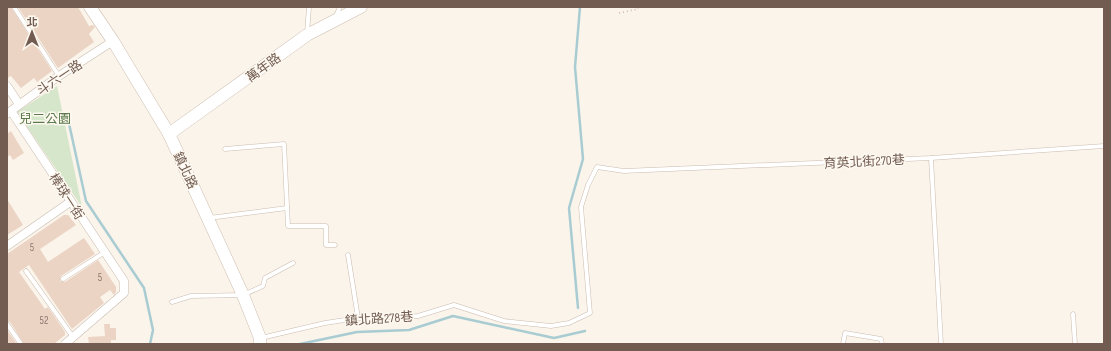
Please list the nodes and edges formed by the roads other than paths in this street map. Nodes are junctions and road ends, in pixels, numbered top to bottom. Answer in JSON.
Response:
{"nodes":[{"id":1,"x":14,"y":7,"type":"edge"},
{"id":2,"x":90,"y":7,"type":"edge"},
{"id":3,"x":309,"y":7,"type":"edge"},
{"id":4,"x":340,"y":7,"type":"edge"},
{"id":5,"x":361,"y":7,"type":"edge"},
{"id":6,"x":334,"y":22,"type":"junction"},
{"id":7,"x":307,"y":35,"type":"junction"},
{"id":8,"x":113,"y":41,"type":"junction"},
{"id":9,"x":59,"y":76,"type":"junction"},
{"id":10,"x":7,"y":86,"type":"edge"},
{"id":11,"x":19,"y":104,"type":"junction"},
{"id":12,"x":9,"y":112,"type":"edge"},
{"id":13,"x":169,"y":134,"type":"junction"},
{"id":14,"x":1104,"y":146,"type":"edge"},
{"id":15,"x":225,"y":149,"type":"dead end"},
{"id":16,"x":931,"y":158,"type":"junction"},
{"id":17,"x":70,"y":202,"type":"junction"},
{"id":18,"x":287,"y":208,"type":"junction"},
{"id":19,"x":209,"y":218,"type":"junction"},
{"id":20,"x":335,"y":245,"type":"dead end"},
{"id":21,"x":7,"y":246,"type":"edge"},
{"id":22,"x":105,"y":252,"type":"junction"},
{"id":23,"x":348,"y":255,"type":"dead end"},
{"id":24,"x":293,"y":263,"type":"dead end"},
{"id":25,"x":26,"y":270,"type":"dead end"},
{"id":26,"x":63,"y":279,"type":"dead end"},
{"id":27,"x":244,"y":295,"type":"junction"},
{"id":28,"x":172,"y":302,"type":"dead end"},
{"id":29,"x":590,"y":312,"type":"joint"},
{"id":30,"x":1073,"y":314,"type":"dead end"},
{"id":31,"x":358,"y":318,"type":"junction"},
{"id":32,"x":7,"y":324,"type":"edge"},
{"id":33,"x":73,"y":337,"type":"junction"},
{"id":34,"x":260,"y":341,"type":"edge"},
{"id":35,"x":21,"y":344,"type":"edge"},
{"id":36,"x":65,"y":344,"type":"edge"},
{"id":37,"x":842,"y":344,"type":"edge"},
{"id":38,"x":882,"y":344,"type":"edge"},
{"id":39,"x":941,"y":344,"type":"edge"},
{"id":40,"x":1075,"y":344,"type":"edge"}],
"edges":[{"from":1,"to":9,"type":"lane"},
{"from":2,"to":8,"type":"main road","name":"鎮北路"},
{"from":3,"to":7,"type":"lane"},
{"from":4,"to":6,"type":"lane"},
{"from":5,"to":6,"type":"main road","name":"萬年路"},
{"from":6,"to":7,"type":"main road","name":"萬年路"},
{"from":7,"to":13,"type":"main road","name":"萬年路"},
{"from":8,"to":9,"type":"street","name":"斗六一路"},
{"from":8,"to":13,"type":"main road","name":"鎮北路"},
{"from":9,"to":11,"type":"street","name":"斗六一路"},
{"from":10,"to":11,"type":"street"},
{"from":11,"to":12,"type":"street","name":"斗六一路"},
{"from":12,"to":17,"type":"street","name":"棒球一街"},
{"from":13,"to":19,"type":"main road","name":"鎮北路"},
{"from":14,"to":16,"type":"lane","name":"育英北街270巷"},
{"from":15,"to":18,"type":"lane"},
{"from":16,"to":29,"type":"lane","name":"育英北街270巷"},
{"from":16,"to":39,"type":"lane"},
{"from":17,"to":21,"type":"street"},
{"from":17,"to":22,"type":"street","name":"棒球一街"},
{"from":18,"to":19,"type":"lane"},
{"from":18,"to":20,"type":"lane"},
{"from":19,"to":27,"type":"main road","name":"鎮北路"},
{"from":22,"to":26,"type":"lane"},
{"from":22,"to":33,"type":"street","name":"棒球一街"},
{"from":23,"to":31,"type":"lane"},
{"from":24,"to":27,"type":"lane"},
{"from":25,"to":33,"type":"lane"},
{"from":27,"to":28,"type":"lane"},
{"from":27,"to":34,"type":"main road","name":"鎮北路"},
{"from":29,"to":31,"type":"lane","name":"鎮北路278巷"},
{"from":30,"to":40,"type":"lane"},
{"from":31,"to":34,"type":"lane","name":"鎮北路278巷"},
{"from":32,"to":35,"type":"lane"},
{"from":33,"to":36,"type":"street"},
{"from":37,"to":38,"type":"lane"}]}
